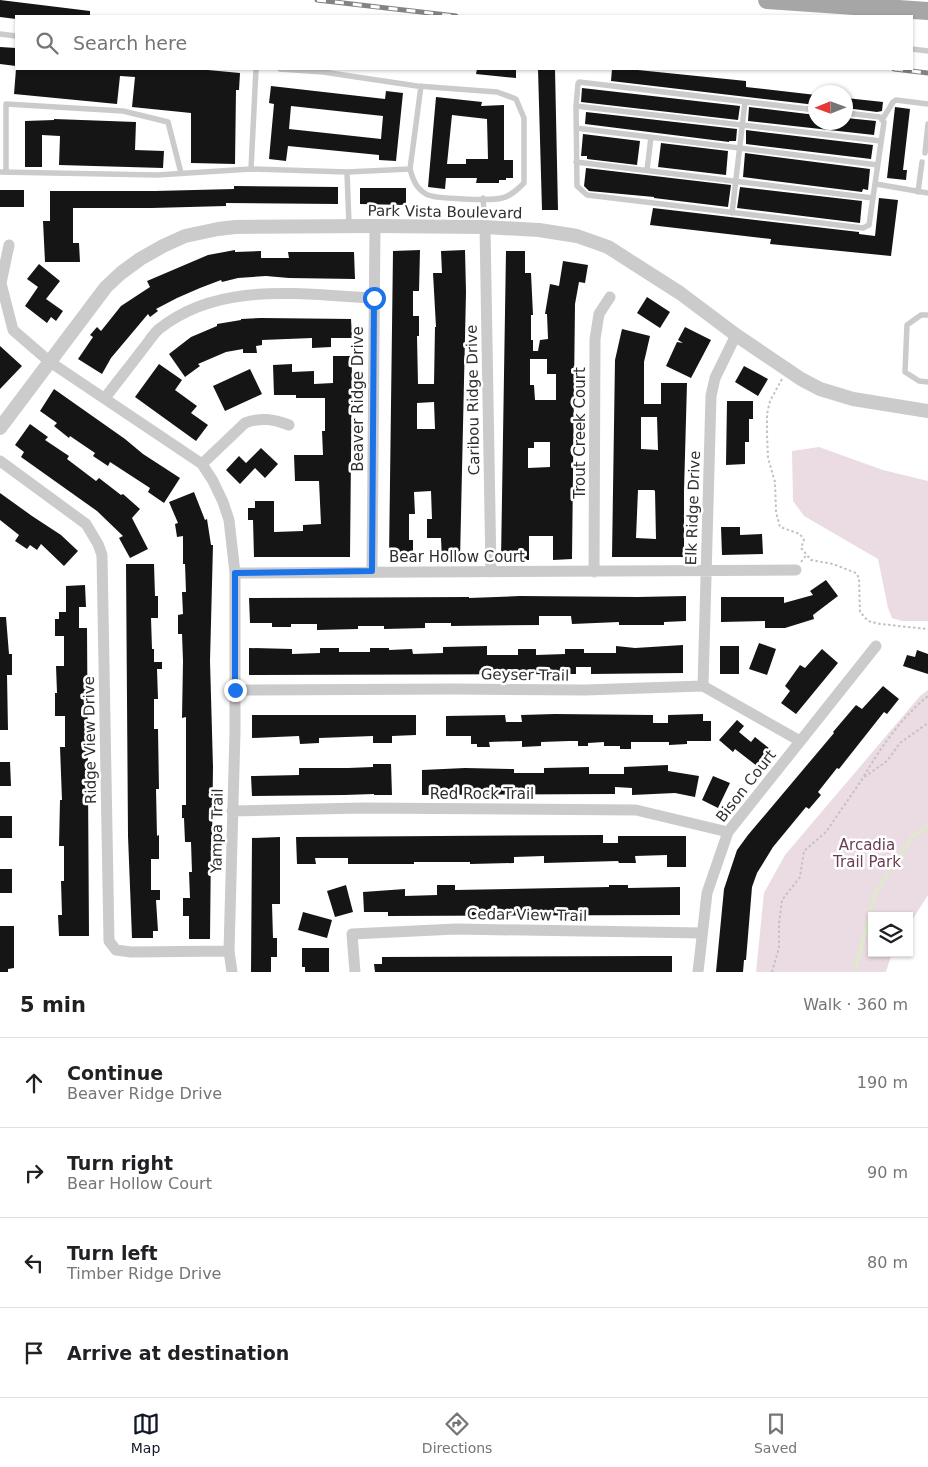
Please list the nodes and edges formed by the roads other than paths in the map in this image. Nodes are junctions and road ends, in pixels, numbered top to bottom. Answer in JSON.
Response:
{"nodes":[{"id":1,"x":767,"y":0,"type":"edge"},
{"id":2,"x":795,"y":1,"type":"edge"},
{"id":3,"x":926,"y":7,"type":"edge"},
{"id":4,"x":886,"y":8,"type":"edge"},
{"id":5,"x":0,"y":34,"type":"edge"},
{"id":6,"x":15,"y":36,"type":"edge"},
{"id":7,"x":913,"y":49,"type":"edge"},
{"id":8,"x":928,"y":51,"type":"edge"},
{"id":9,"x":256,"y":70,"type":"edge"},
{"id":10,"x":294,"y":70,"type":"edge"},
{"id":11,"x":421,"y":86,"type":"junction"},
{"id":12,"x":745,"y":102,"type":"junction"},
{"id":13,"x":928,"y":104,"type":"edge"},
{"id":14,"x":576,"y":106,"type":"junction"},
{"id":15,"x":808,"y":109,"type":"edge"},
{"id":16,"x":853,"y":114,"type":"edge"},
{"id":17,"x":882,"y":120,"type":"junction"},
{"id":18,"x":928,"y":124,"type":"edge"},
{"id":19,"x":742,"y":125,"type":"junction"},
{"id":20,"x":576,"y":128,"type":"junction"},
{"id":21,"x":650,"y":137,"type":"junction"},
{"id":22,"x":882,"y":141,"type":"junction"},
{"id":23,"x":740,"y":148,"type":"junction"},
{"id":24,"x":924,"y":153,"type":"dead end"},
{"id":25,"x":576,"y":162,"type":"junction"},
{"id":26,"x":922,"y":162,"type":"dead end"},
{"id":27,"x":878,"y":165,"type":"junction"},
{"id":28,"x":251,"y":169,"type":"junction"},
{"id":29,"x":410,"y":169,"type":"junction"},
{"id":30,"x":647,"y":170,"type":"junction"},
{"id":31,"x":3,"y":172,"type":"edge"},
{"id":32,"x":347,"y":172,"type":"junction"},
{"id":33,"x":181,"y":173,"type":"junction"},
{"id":34,"x":736,"y":180,"type":"junction"},
{"id":35,"x":876,"y":184,"type":"junction"},
{"id":36,"x":918,"y":192,"type":"junction"},
{"id":37,"x":928,"y":193,"type":"edge"},
{"id":38,"x":482,"y":198,"type":"junction"},
{"id":39,"x":873,"y":198,"type":"junction"},
{"id":40,"x":732,"y":213,"type":"junction"},
{"id":41,"x":349,"y":226,"type":"junction"},
{"id":42,"x":375,"y":226,"type":"junction"},
{"id":43,"x":484,"y":227,"type":"junction"},
{"id":44,"x":9,"y":245,"type":"dead end"},
{"id":45,"x":610,"y":297,"type":"dead end"},
{"id":46,"x":374,"y":298,"type":"junction"},
{"id":47,"x":928,"y":316,"type":"edge"},
{"id":48,"x":736,"y":335,"type":"junction"},
{"id":49,"x":50,"y":362,"type":"junction"},
{"id":50,"x":928,"y":382,"type":"edge"},
{"id":51,"x":105,"y":398,"type":"junction"},
{"id":52,"x":928,"y":411,"type":"edge"},
{"id":53,"x":289,"y":425,"type":"dead end"},
{"id":54,"x":0,"y":428,"type":"edge"},
{"id":55,"x":0,"y":461,"type":"edge"},
{"id":56,"x":202,"y":464,"type":"junction"},
{"id":57,"x":706,"y":570,"type":"junction"},
{"id":58,"x":796,"y":570,"type":"dead end"},
{"id":59,"x":372,"y":571,"type":"junction"},
{"id":60,"x":491,"y":572,"type":"junction"},
{"id":61,"x":594,"y":572,"type":"junction"},
{"id":62,"x":235,"y":573,"type":"junction"},
{"id":63,"x":876,"y":646,"type":"dead end"},
{"id":64,"x":703,"y":686,"type":"junction"},
{"id":65,"x":235,"y":690,"type":"junction"},
{"id":66,"x":800,"y":741,"type":"junction"},
{"id":67,"x":232,"y":810,"type":"junction"},
{"id":68,"x":728,"y":832,"type":"junction"},
{"id":69,"x":702,"y":933,"type":"junction"},
{"id":70,"x":229,"y":951,"type":"junction"},
{"id":71,"x":232,"y":972,"type":"edge"},
{"id":72,"x":355,"y":972,"type":"edge"},
{"id":73,"x":698,"y":972,"type":"edge"}],
"edges":[{"from":1,"to":2,"type":"main road"},
{"from":2,"to":4,"type":"main road"},
{"from":3,"to":4,"type":"main road"},
{"from":5,"to":6,"type":"lane"},
{"from":7,"to":8,"type":"lane"},
{"from":9,"to":28,"type":"lane"},
{"from":10,"to":11,"type":"lane"},
{"from":11,"to":29,"type":"lane"},
{"from":11,"to":38,"type":"lane"},
{"from":12,"to":14,"type":"lane"},
{"from":12,"to":15,"type":"lane"},
{"from":12,"to":19,"type":"lane"},
{"from":13,"to":17,"type":"lane"},
{"from":14,"to":19,"type":"lane"},
{"from":14,"to":20,"type":"lane"},
{"from":16,"to":17,"type":"lane"},
{"from":17,"to":22,"type":"lane"},
{"from":18,"to":24,"type":"lane"},
{"from":19,"to":22,"type":"lane"},
{"from":19,"to":23,"type":"lane"},
{"from":20,"to":21,"type":"lane"},
{"from":20,"to":25,"type":"lane"},
{"from":21,"to":23,"type":"lane"},
{"from":21,"to":30,"type":"lane"},
{"from":22,"to":27,"type":"lane"},
{"from":23,"to":27,"type":"lane"},
{"from":23,"to":34,"type":"lane"},
{"from":25,"to":30,"type":"lane"},
{"from":25,"to":40,"type":"lane"},
{"from":26,"to":36,"type":"lane"},
{"from":27,"to":35,"type":"lane"},
{"from":28,"to":32,"type":"lane"},
{"from":28,"to":33,"type":"lane"},
{"from":29,"to":32,"type":"lane"},
{"from":29,"to":38,"type":"lane"},
{"from":30,"to":34,"type":"lane"},
{"from":31,"to":33,"type":"lane"},
{"from":31,"to":33,"type":"lane"},
{"from":32,"to":41,"type":"lane"},
{"from":34,"to":39,"type":"lane"},
{"from":34,"to":40,"type":"lane"},
{"from":35,"to":36,"type":"lane"},
{"from":35,"to":39,"type":"lane"},
{"from":36,"to":37,"type":"lane"},
{"from":38,"to":43,"type":"lane"},
{"from":39,"to":40,"type":"lane"},
{"from":41,"to":42,"type":"street","name":"Park Vista Boulevard"},
{"from":41,"to":49,"type":"street","name":"Park Vista Boulevard"},
{"from":42,"to":43,"type":"street","name":"Park Vista Boulevard"},
{"from":42,"to":46,"type":"street","name":"Beaver Ridge Drive"},
{"from":43,"to":48,"type":"street","name":"Park Vista Boulevard"},
{"from":43,"to":60,"type":"street","name":"Caribou Ridge Drive"},
{"from":44,"to":49,"type":"street"},
{"from":45,"to":61,"type":"street","name":"Trout Creek Court"},
{"from":46,"to":51,"type":"street"},
{"from":46,"to":59,"type":"street","name":"Beaver Ridge Drive"},
{"from":47,"to":50,"type":"lane"},
{"from":48,"to":52,"type":"street","name":"Park Vista Boulevard"},
{"from":48,"to":57,"type":"street","name":"Elk Ridge Drive"},
{"from":49,"to":51,"type":"street"},
{"from":49,"to":54,"type":"street","name":"Park Vista Boulevard"},
{"from":51,"to":56,"type":"street"},
{"from":53,"to":56,"type":"street"},
{"from":55,"to":70,"type":"street","name":"Ridge View Drive"},
{"from":56,"to":62,"type":"street"},
{"from":57,"to":58,"type":"street","name":"Bear Hollow Court"},
{"from":57,"to":61,"type":"street","name":"Bear Hollow Court"},
{"from":57,"to":64,"type":"street","name":"Elk Ridge Drive"},
{"from":59,"to":60,"type":"street","name":"Bear Hollow Court"},
{"from":59,"to":62,"type":"street","name":"Bear Hollow Court"},
{"from":60,"to":61,"type":"street","name":"Bear Hollow Court"},
{"from":62,"to":65,"type":"street","name":"Yampa Trail"},
{"from":63,"to":66,"type":"street","name":"Bison Court"},
{"from":64,"to":65,"type":"street","name":"Geyser Trail"},
{"from":64,"to":66,"type":"street"},
{"from":65,"to":67,"type":"street","name":"Yampa Trail"},
{"from":66,"to":68,"type":"street","name":"Bison Court"},
{"from":67,"to":68,"type":"street","name":"Red Rock Trail"},
{"from":67,"to":70,"type":"street","name":"Yampa Trail"},
{"from":68,"to":69,"type":"street","name":"Bison Court"},
{"from":69,"to":72,"type":"street","name":"Cedar View Trail"},
{"from":69,"to":73,"type":"street","name":"Bison Court"},
{"from":70,"to":71,"type":"street","name":"Yampa Trail"}]}
